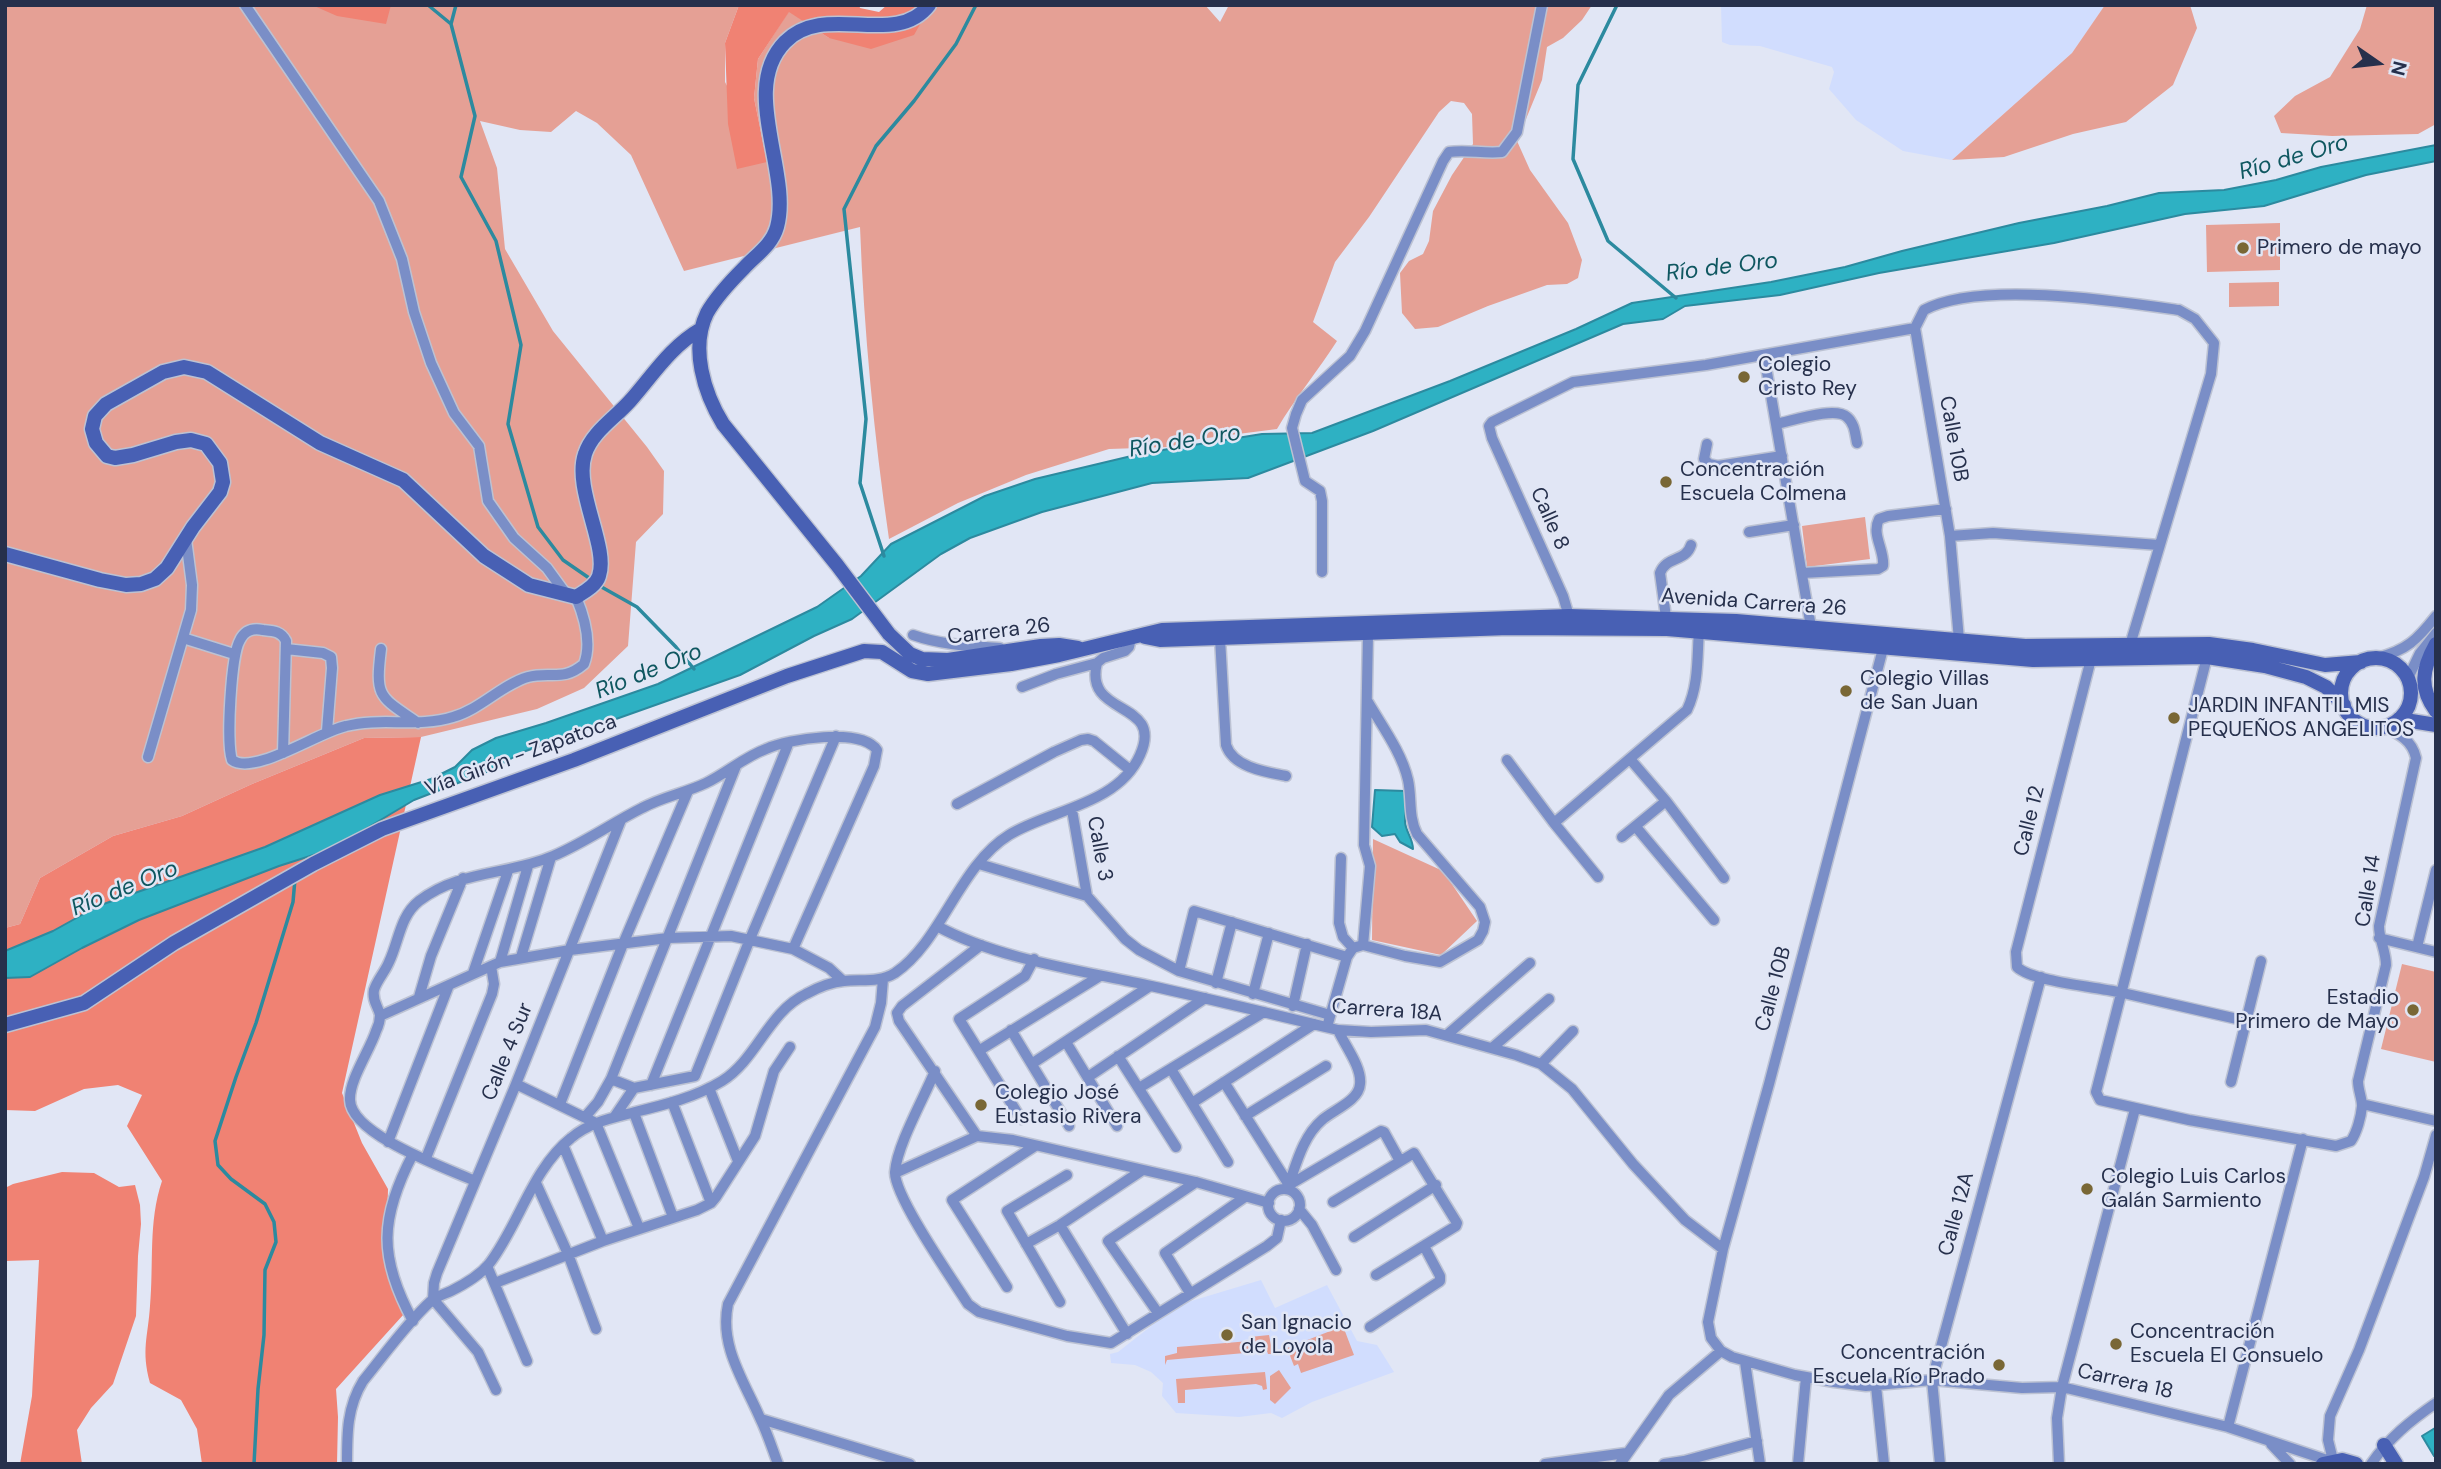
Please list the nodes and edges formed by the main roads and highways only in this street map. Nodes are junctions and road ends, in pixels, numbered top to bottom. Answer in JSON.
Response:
{"nodes":[{"id":1,"x":929,"y":5,"type":"edge"},
{"id":2,"x":701,"y":329,"type":"junction"},
{"id":3,"x":5,"y":554,"type":"edge"},
{"id":4,"x":1570,"y":622,"type":"junction"},
{"id":5,"x":1136,"y":637,"type":"junction"},
{"id":6,"x":1885,"y":640,"type":"junction"},
{"id":7,"x":2436,"y":645,"type":"edge"},
{"id":8,"x":1081,"y":648,"type":"junction"},
{"id":9,"x":2361,"y":662,"type":"junction"},
{"id":10,"x":2409,"y":684,"type":"junction"},
{"id":11,"x":2344,"y":705,"type":"junction"},
{"id":12,"x":2436,"y":712,"type":"edge"},
{"id":13,"x":2399,"y":719,"type":"junction"},
{"id":14,"x":2436,"y":724,"type":"edge"},
{"id":15,"x":5,"y":1025,"type":"edge"},
{"id":16,"x":2384,"y":1445,"type":"road end"},
{"id":17,"x":2328,"y":1462,"type":"edge"},
{"id":18,"x":2356,"y":1464,"type":"edge"},
{"id":19,"x":2396,"y":1464,"type":"edge"}],
"edges":[{"from":1,"to":2,"type":"main road"},
{"from":2,"to":3,"type":"main road"},
{"from":2,"to":8,"type":"main road","name":"Carrera 26"},
{"from":4,"to":5,"type":"main road","name":"Avenida Carrera 26"},
{"from":4,"to":5,"type":"main road","name":"Avenida Carrera 26"},
{"from":4,"to":6,"type":"main road","name":"Avenida Carrera 26"},
{"from":4,"to":6,"type":"main road","name":"Avenida Carrera 26"},
{"from":5,"to":8,"type":"main road","name":"Avenida Carrera 26"},
{"from":6,"to":9,"type":"main road","name":"Avenida Carrera 26"},
{"from":6,"to":11,"type":"main road","name":"Avenida Carrera 26"},
{"from":7,"to":12,"type":"main road"},
{"from":8,"to":15,"type":"main road","name":"Vía Girón - Zapatoca"},
{"from":9,"to":10,"type":"main road"},
{"from":9,"to":11,"type":"main road"},
{"from":10,"to":12,"type":"main road"},
{"from":10,"to":13,"type":"main road"},
{"from":11,"to":13,"type":"main road"},
{"from":13,"to":14,"type":"main road"},
{"from":16,"to":19,"type":"main road"},
{"from":17,"to":18,"type":"main road"}]}
